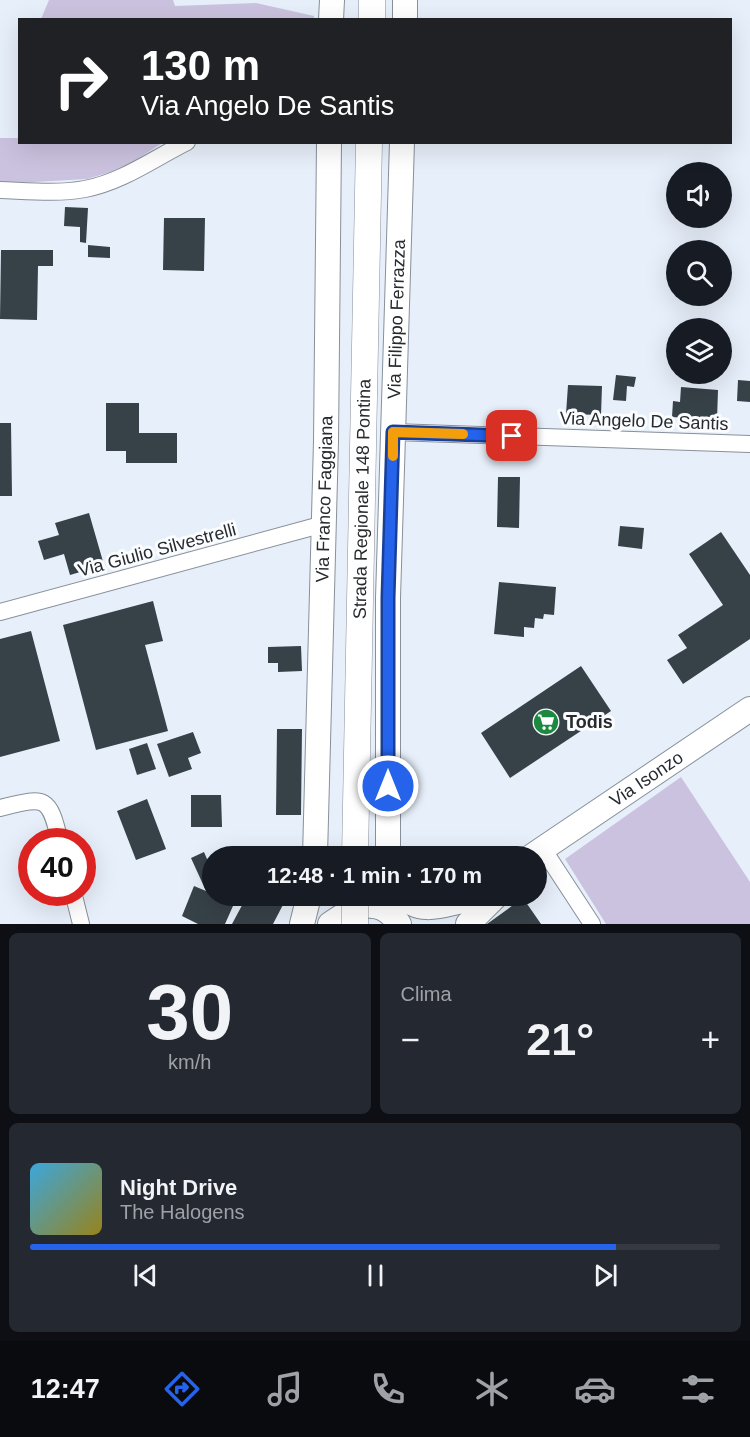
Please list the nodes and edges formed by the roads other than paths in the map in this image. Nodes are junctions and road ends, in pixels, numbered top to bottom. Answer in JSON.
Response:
{"nodes":[{"id":1,"x":332,"y":0,"type":"edge"},
{"id":2,"x":372,"y":0,"type":"edge"},
{"id":3,"x":405,"y":0,"type":"edge"},
{"id":4,"x":331,"y":18,"type":"edge"},
{"id":5,"x":372,"y":18,"type":"edge"},
{"id":6,"x":405,"y":18,"type":"edge"},
{"id":7,"x":183,"y":144,"type":"edge"},
{"id":8,"x":329,"y":144,"type":"edge"},
{"id":9,"x":369,"y":144,"type":"edge"},
{"id":10,"x":402,"y":144,"type":"edge"},
{"id":11,"x":0,"y":190,"type":"edge"},
{"id":12,"x":393,"y":432,"type":"junction"},
{"id":13,"x":750,"y":444,"type":"edge"},
{"id":14,"x":324,"y":524,"type":"junction"},
{"id":15,"x":0,"y":612,"type":"edge"},
{"id":16,"x":750,"y":709,"type":"edge"},
{"id":17,"x":0,"y":808,"type":"edge"},
{"id":18,"x":56,"y":828,"type":"edge"},
{"id":19,"x":315,"y":846,"type":"edge"},
{"id":20,"x":355,"y":846,"type":"edge"},
{"id":21,"x":388,"y":846,"type":"edge"},
{"id":22,"x":547,"y":847,"type":"edge"},
{"id":23,"x":547,"y":867,"type":"edge"},
{"id":24,"x":76,"y":906,"type":"edge"},
{"id":25,"x":306,"y":906,"type":"edge"},
{"id":26,"x":314,"y":906,"type":"edge"},
{"id":27,"x":355,"y":906,"type":"edge"},
{"id":28,"x":397,"y":912,"type":"edge"},
{"id":29,"x":467,"y":913,"type":"edge"},
{"id":30,"x":81,"y":924,"type":"edge"},
{"id":31,"x":302,"y":924,"type":"edge"},
{"id":32,"x":314,"y":924,"type":"edge"},
{"id":33,"x":330,"y":924,"type":"edge"},
{"id":34,"x":355,"y":924,"type":"edge"},
{"id":35,"x":423,"y":924,"type":"edge"},
{"id":36,"x":592,"y":924,"type":"edge"}],
"edges":[{"from":1,"to":4,"type":"street"},
{"from":2,"to":5,"type":"main road"},
{"from":3,"to":6,"type":"street"},
{"from":7,"to":11,"type":"street"},
{"from":8,"to":14,"type":"street","name":"Via Franco Faggiana"},
{"from":9,"to":20,"type":"main road","name":"Strada Regionale 148 Pontina"},
{"from":10,"to":12,"type":"street","name":"Via Filippo Ferrazza"},
{"from":12,"to":13,"type":"street","name":"Via Angelo De Santis"},
{"from":12,"to":21,"type":"street","name":"Via Filippo Ferrazza"},
{"from":14,"to":15,"type":"street","name":"Via Giulio Silvestrelli"},
{"from":14,"to":19,"type":"street","name":"Via Franco Faggiana"},
{"from":16,"to":22,"type":"street","name":"Via Isonzo"},
{"from":17,"to":18,"type":"street"},
{"from":23,"to":36,"type":"street"},
{"from":24,"to":30,"type":"street"},
{"from":25,"to":31,"type":"street"},
{"from":26,"to":32,"type":"street"},
{"from":27,"to":34,"type":"main road","bridge":true},
{"from":28,"to":29,"type":"street"},
{"from":28,"to":33,"type":"street"},
{"from":29,"to":35,"type":"street"}]}
